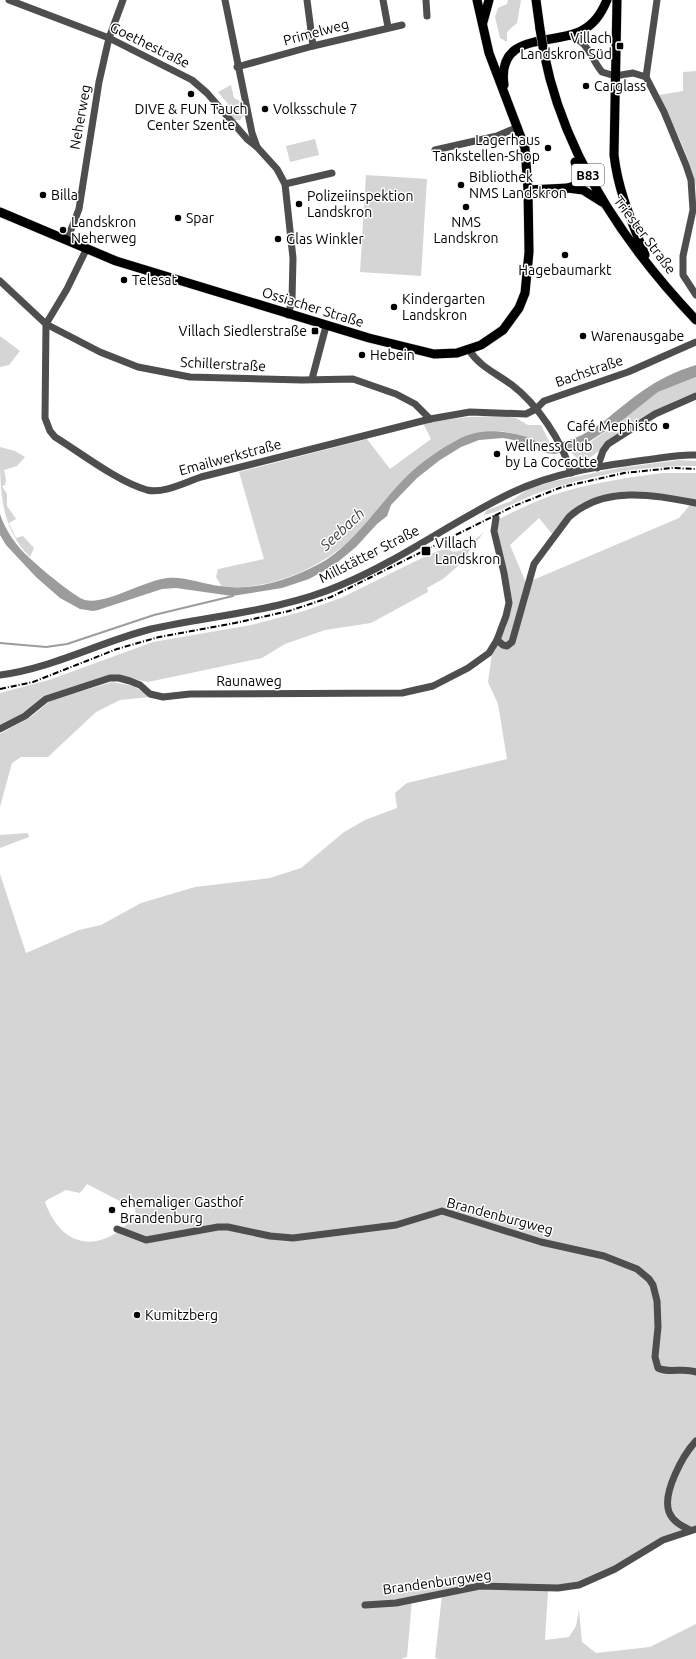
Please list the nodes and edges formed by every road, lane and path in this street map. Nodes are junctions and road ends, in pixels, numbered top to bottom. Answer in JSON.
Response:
{"nodes":[{"id":1,"x":9,"y":0,"type":"edge"},
{"id":2,"x":123,"y":0,"type":"edge"},
{"id":3,"x":225,"y":0,"type":"edge"},
{"id":4,"x":307,"y":0,"type":"edge"},
{"id":5,"x":383,"y":0,"type":"edge"},
{"id":6,"x":426,"y":0,"type":"edge"},
{"id":7,"x":477,"y":0,"type":"edge"},
{"id":8,"x":488,"y":0,"type":"edge"},
{"id":9,"x":536,"y":0,"type":"edge"},
{"id":10,"x":607,"y":0,"type":"edge"},
{"id":11,"x":616,"y":0,"type":"edge"},
{"id":12,"x":657,"y":0,"type":"edge"},
{"id":13,"x":427,"y":16,"type":"dead end"},
{"id":14,"x":402,"y":25,"type":"dead end"},
{"id":15,"x":482,"y":25,"type":"junction"},
{"id":16,"x":388,"y":27,"type":"junction"},
{"id":17,"x":568,"y":36,"type":"junction"},
{"id":18,"x":109,"y":38,"type":"junction"},
{"id":19,"x":314,"y":46,"type":"junction"},
{"id":20,"x":489,"y":53,"type":"junction"},
{"id":21,"x":509,"y":57,"type":"junction"},
{"id":22,"x":237,"y":67,"type":"junction"},
{"id":23,"x":615,"y":76,"type":"junction"},
{"id":24,"x":646,"y":77,"type":"junction"},
{"id":25,"x":506,"y":97,"type":"junction"},
{"id":26,"x":249,"y":121,"type":"junction"},
{"id":27,"x":236,"y":127,"type":"junction"},
{"id":28,"x":518,"y":127,"type":"junction"},
{"id":29,"x":574,"y":146,"type":"junction"},
{"id":30,"x":257,"y":148,"type":"junction"},
{"id":31,"x":435,"y":150,"type":"dead end"},
{"id":32,"x":332,"y":173,"type":"dead end"},
{"id":33,"x":285,"y":184,"type":"junction"},
{"id":34,"x":568,"y":188,"type":"junction"},
{"id":35,"x":528,"y":190,"type":"junction"},
{"id":36,"x":604,"y":204,"type":"junction"},
{"id":37,"x":695,"y":210,"type":"edge"},
{"id":38,"x":0,"y":212,"type":"edge"},
{"id":39,"x":67,"y":240,"type":"junction"},
{"id":40,"x":87,"y":248,"type":"junction"},
{"id":41,"x":650,"y":265,"type":"junction"},
{"id":42,"x":0,"y":281,"type":"edge"},
{"id":43,"x":696,"y":295,"type":"edge"},
{"id":44,"x":288,"y":315,"type":"junction"},
{"id":45,"x":696,"y":320,"type":"edge"},
{"id":46,"x":46,"y":324,"type":"junction"},
{"id":47,"x":326,"y":326,"type":"junction"},
{"id":48,"x":696,"y":342,"type":"edge"},
{"id":49,"x":469,"y":350,"type":"junction"},
{"id":50,"x":312,"y":379,"type":"junction"},
{"id":51,"x":696,"y":396,"type":"edge"},
{"id":52,"x":536,"y":409,"type":"junction"},
{"id":53,"x":430,"y":419,"type":"junction"},
{"id":54,"x":696,"y":455,"type":"edge"},
{"id":55,"x":597,"y":468,"type":"junction"},
{"id":56,"x":571,"y":473,"type":"junction"},
{"id":57,"x":696,"y":503,"type":"edge"},
{"id":58,"x":496,"y":518,"type":"dead end"},
{"id":59,"x":498,"y":640,"type":"junction"},
{"id":60,"x":0,"y":675,"type":"edge"},
{"id":61,"x":0,"y":729,"type":"edge"},
{"id":62,"x":117,"y":1229,"type":"dead end"},
{"id":63,"x":696,"y":1372,"type":"edge"},
{"id":64,"x":696,"y":1441,"type":"edge"},
{"id":65,"x":693,"y":1530,"type":"edge"},
{"id":66,"x":365,"y":1605,"type":"dead end"}],
"edges":[{"from":1,"to":18,"type":"street","name":"Goethestraße"},
{"from":2,"to":18,"type":"street","name":"Neherweg"},
{"from":3,"to":22,"type":"street"},
{"from":4,"to":19,"type":"street"},
{"from":5,"to":16,"type":"street"},
{"from":6,"to":13,"type":"street"},
{"from":7,"to":15,"type":"main road","name":"Ossiacher Straße"},
{"from":8,"to":15,"type":"main road"},
{"from":9,"to":29,"type":"main road","name":"Triester Straße","number":"B83","bridge":true},
{"from":10,"to":17,"type":"main road"},
{"from":11,"to":23,"type":"main road"},
{"from":12,"to":24,"type":"street"},
{"from":14,"to":16,"type":"street","name":"Primelweg"},
{"from":15,"to":20,"type":"main road","name":"Ossiacher Straße"},
{"from":16,"to":19,"type":"street","name":"Primelweg"},
{"from":17,"to":21,"type":"main road"},
{"from":17,"to":23,"type":"street"},
{"from":18,"to":27,"type":"street","name":"Goethestraße"},
{"from":18,"to":39,"type":"street","name":"Neherweg"},
{"from":19,"to":22,"type":"street","name":"Primelweg"},
{"from":20,"to":21,"type":"main road"},
{"from":20,"to":25,"type":"main road","name":"Ossiacher Straße"},
{"from":21,"to":25,"type":"main road"},
{"from":22,"to":26,"type":"street"},
{"from":23,"to":24,"type":"street"},
{"from":23,"to":41,"type":"main road"},
{"from":24,"to":37,"type":"street"},
{"from":25,"to":28,"type":"main road","name":"Ossiacher Straße"},
{"from":26,"to":27,"type":"street"},
{"from":26,"to":30,"type":"street"},
{"from":27,"to":30,"type":"street","name":"Goethestraße"},
{"from":28,"to":31,"type":"street"},
{"from":28,"to":35,"type":"main road","name":"Ossiacher Straße"},
{"from":29,"to":34,"type":"main road"},
{"from":29,"to":36,"type":"main road","name":"Triester Straße","number":"B83"},
{"from":30,"to":33,"type":"street","name":"Goethestraße"},
{"from":32,"to":33,"type":"street"},
{"from":33,"to":44,"type":"street"},
{"from":34,"to":35,"type":"main road"},
{"from":34,"to":36,"type":"main road"},
{"from":35,"to":49,"type":"main road","name":"Ossiacher Straße"},
{"from":36,"to":41,"type":"main road","name":"Triester Straße","number":"B83"},
{"from":37,"to":43,"type":"street"},
{"from":38,"to":39,"type":"main road","name":"Ossiacher Straße"},
{"from":39,"to":40,"type":"main road","name":"Ossiacher Straße"},
{"from":40,"to":44,"type":"main road","name":"Ossiacher Straße"},
{"from":40,"to":46,"type":"street","name":"Emailwerkstraße"},
{"from":41,"to":45,"type":"main road","name":"Triester Straße","number":"B83"},
{"from":42,"to":46,"type":"street"},
{"from":44,"to":47,"type":"main road","name":"Ossiacher Straße"},
{"from":46,"to":50,"type":"street","name":"Schillerstraße"},
{"from":46,"to":53,"type":"street","name":"Emailwerkstraße"},
{"from":47,"to":49,"type":"main road","name":"Ossiacher Straße"},
{"from":47,"to":50,"type":"street"},
{"from":48,"to":52,"type":"street","name":"Bachstraße"},
{"from":49,"to":52,"type":"street"},
{"from":50,"to":53,"type":"street","name":"Schillerstraße"},
{"from":51,"to":55,"type":"street"},
{"from":52,"to":53,"type":"street","name":"Emailwerkstraße"},
{"from":52,"to":56,"type":"street"},
{"from":54,"to":55,"type":"street","name":"Millstätter Straße"},
{"from":55,"to":56,"type":"street","name":"Millstätter Straße"},
{"from":56,"to":60,"type":"street","name":"Millstätter Straße"},
{"from":57,"to":59,"type":"street"},
{"from":58,"to":59,"type":"street","name":"Raunaweg"},
{"from":59,"to":61,"type":"street","name":"Raunaweg"},
{"from":62,"to":63,"type":"street","name":"Brandenburgweg"},
{"from":64,"to":65,"type":"street","name":"Brandenburgweg"},
{"from":65,"to":66,"type":"street","name":"Brandenburgweg"}]}
